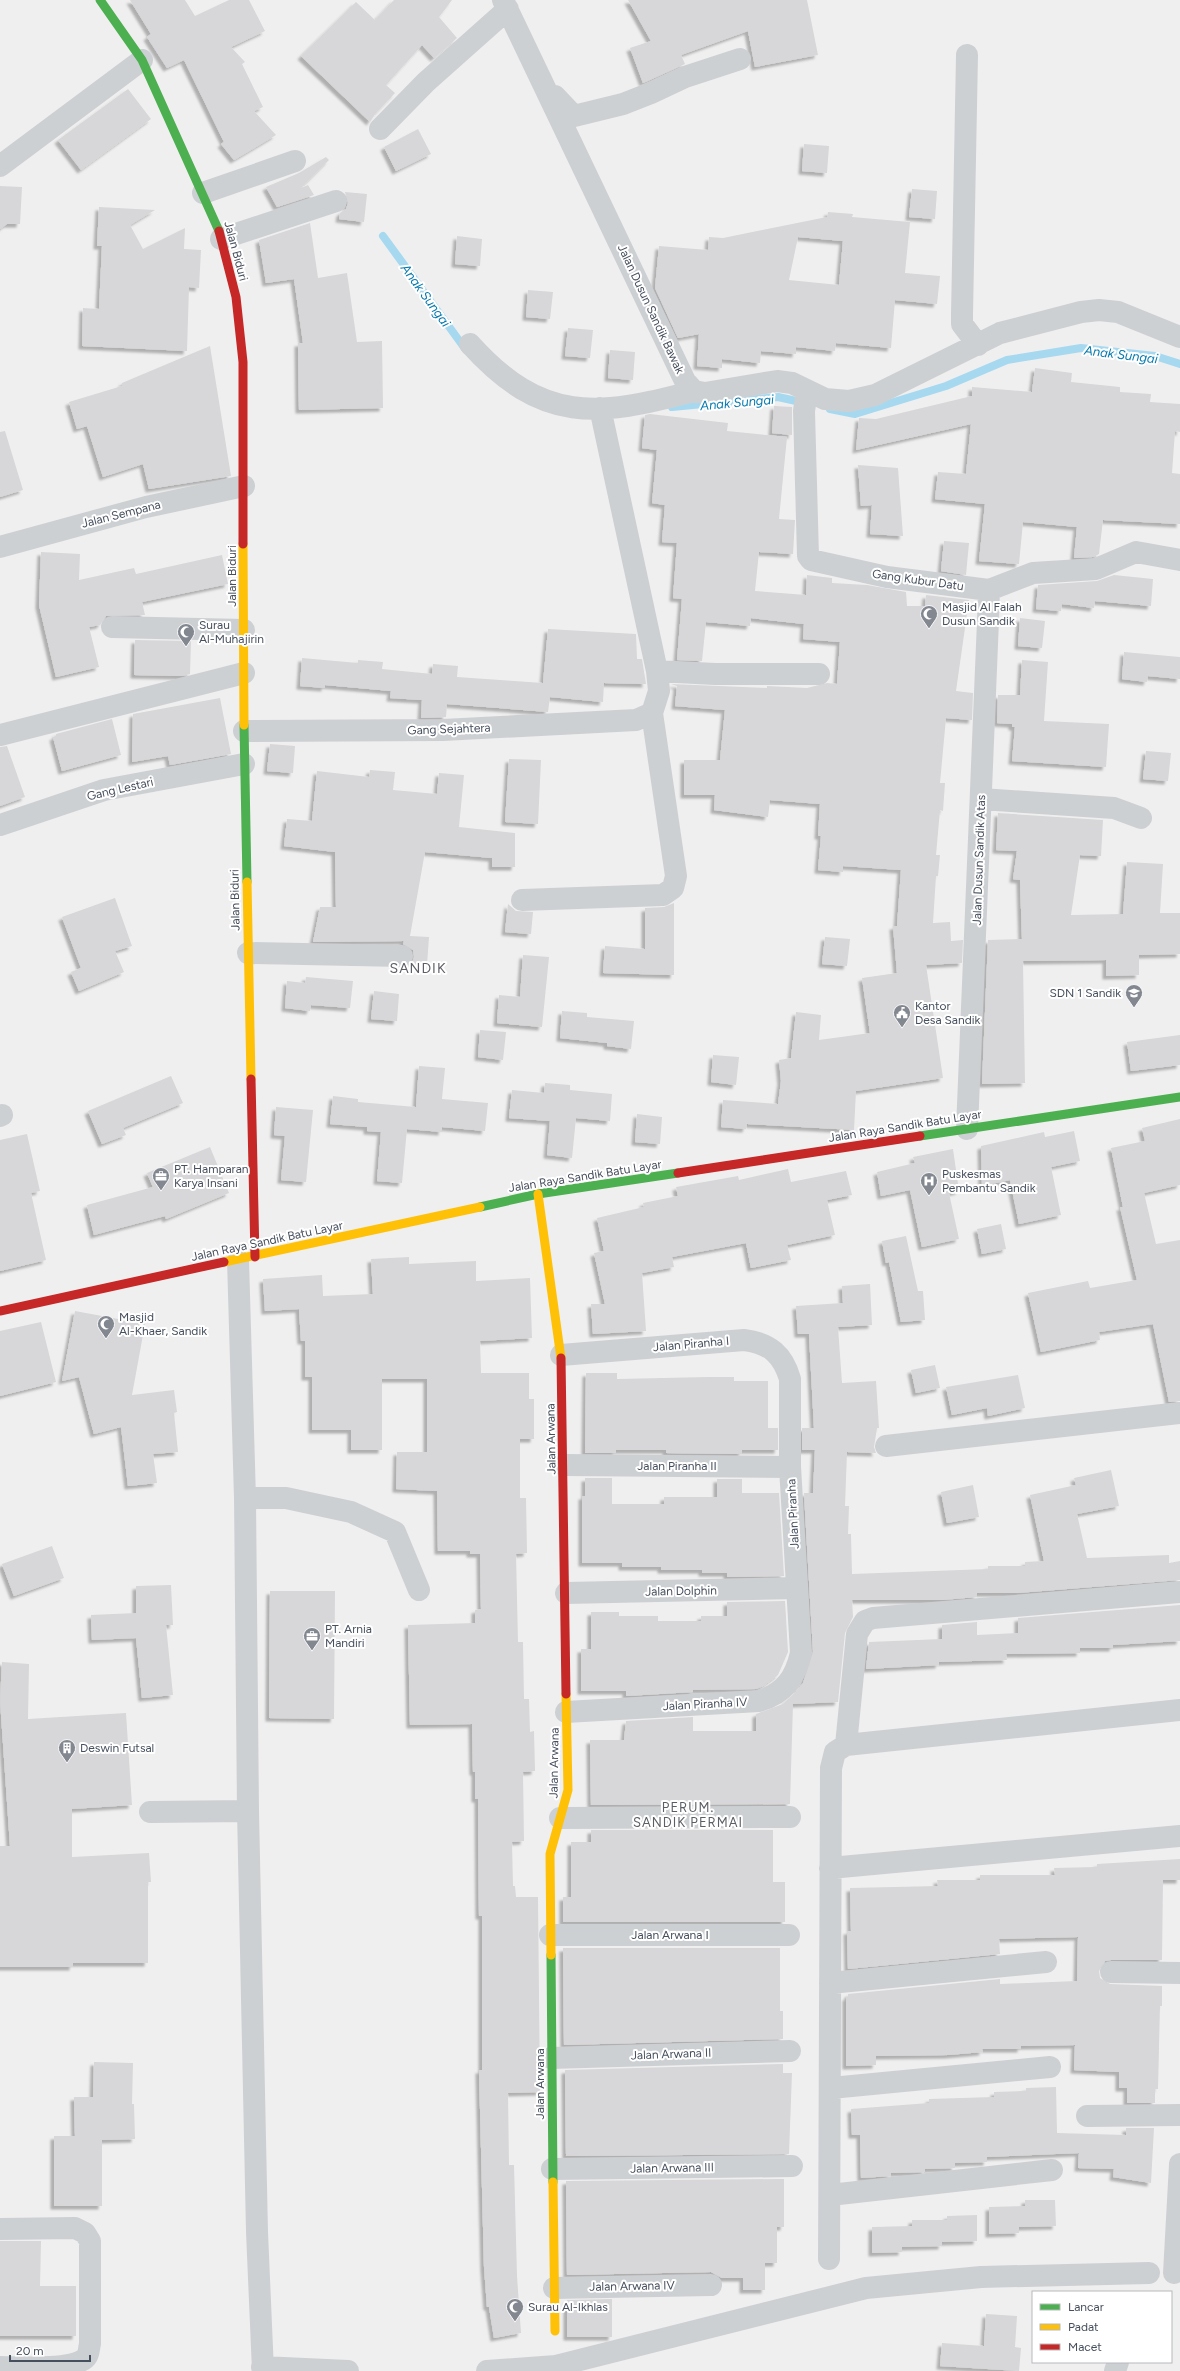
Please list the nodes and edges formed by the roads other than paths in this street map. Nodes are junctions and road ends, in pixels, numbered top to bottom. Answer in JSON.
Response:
{"nodes":[{"id":1,"x":100,"y":0,"type":"edge"},
{"id":2,"x":505,"y":4,"type":"edge"},
{"id":3,"x":967,"y":55,"type":"dead end"},
{"id":4,"x":740,"y":59,"type":"dead end"},
{"id":5,"x":142,"y":60,"type":"junction"},
{"id":6,"x":546,"y":87,"type":"junction"},
{"id":7,"x":380,"y":130,"type":"dead end"},
{"id":8,"x":295,"y":161,"type":"dead end"},
{"id":9,"x":0,"y":166,"type":"edge"},
{"id":10,"x":203,"y":193,"type":"junction"},
{"id":11,"x":336,"y":201,"type":"dead end"},
{"id":12,"x":221,"y":238,"type":"junction"},
{"id":13,"x":1180,"y":337,"type":"edge"},
{"id":14,"x":470,"y":344,"type":"dead end"},
{"id":15,"x":978,"y":344,"type":"junction"},
{"id":16,"x":694,"y":391,"type":"junction"},
{"id":17,"x":806,"y":401,"type":"junction"},
{"id":18,"x":600,"y":412,"type":"junction"},
{"id":19,"x":244,"y":486,"type":"junction"},
{"id":20,"x":0,"y":547,"type":"edge"},
{"id":21,"x":1180,"y":560,"type":"edge"},
{"id":22,"x":989,"y":590,"type":"junction"},
{"id":23,"x":112,"y":627,"type":"dead end"},
{"id":24,"x":244,"y":630,"type":"junction"},
{"id":25,"x":657,"y":671,"type":"junction"},
{"id":26,"x":244,"y":673,"type":"junction"},
{"id":27,"x":819,"y":674,"type":"dead end"},
{"id":28,"x":652,"y":713,"type":"junction"},
{"id":29,"x":244,"y":731,"type":"junction"},
{"id":30,"x":0,"y":735,"type":"edge"},
{"id":31,"x":244,"y":764,"type":"junction"},
{"id":32,"x":981,"y":799,"type":"junction"},
{"id":33,"x":1140,"y":818,"type":"dead end"},
{"id":34,"x":0,"y":825,"type":"edge"},
{"id":35,"x":522,"y":900,"type":"dead end"},
{"id":36,"x":248,"y":953,"type":"junction"},
{"id":37,"x":402,"y":956,"type":"dead end"},
{"id":38,"x":1180,"y":1097,"type":"edge"},
{"id":39,"x":967,"y":1129,"type":"junction"},
{"id":40,"x":538,"y":1194,"type":"junction"},
{"id":41,"x":247,"y":1258,"type":"junction"},
{"id":42,"x":0,"y":1311,"type":"edge"},
{"id":43,"x":561,"y":1355,"type":"junction"},
{"id":44,"x":790,"y":1391,"type":"joint"},
{"id":45,"x":1180,"y":1413,"type":"edge"},
{"id":46,"x":886,"y":1446,"type":"dead end"},
{"id":47,"x":564,"y":1465,"type":"junction"},
{"id":48,"x":790,"y":1467,"type":"junction"},
{"id":49,"x":244,"y":1498,"type":"junction"},
{"id":50,"x":797,"y":1588,"type":"junction"},
{"id":51,"x":419,"y":1590,"type":"dead end"},
{"id":52,"x":1180,"y":1592,"type":"edge"},
{"id":53,"x":566,"y":1593,"type":"junction"},
{"id":54,"x":801,"y":1637,"type":"joint"},
{"id":55,"x":1180,"y":1710,"type":"edge"},
{"id":56,"x":566,"y":1712,"type":"junction"},
{"id":57,"x":846,"y":1745,"type":"junction"},
{"id":58,"x":248,"y":1811,"type":"junction"},
{"id":59,"x":150,"y":1812,"type":"dead end"},
{"id":60,"x":790,"y":1817,"type":"dead end"},
{"id":61,"x":560,"y":1818,"type":"junction"},
{"id":62,"x":1180,"y":1836,"type":"edge"},
{"id":63,"x":830,"y":1868,"type":"junction"},
{"id":64,"x":550,"y":1935,"type":"junction"},
{"id":65,"x":789,"y":1935,"type":"dead end"},
{"id":66,"x":1046,"y":1962,"type":"dead end"},
{"id":67,"x":1111,"y":1972,"type":"dead end"},
{"id":68,"x":1180,"y":1973,"type":"edge"},
{"id":69,"x":830,"y":1983,"type":"junction"},
{"id":70,"x":790,"y":2051,"type":"dead end"},
{"id":71,"x":551,"y":2058,"type":"junction"},
{"id":72,"x":1050,"y":2067,"type":"dead end"},
{"id":73,"x":831,"y":2088,"type":"junction"},
{"id":74,"x":1180,"y":2115,"type":"edge"},
{"id":75,"x":1087,"y":2116,"type":"dead end"},
{"id":76,"x":1180,"y":2164,"type":"edge"},
{"id":77,"x":792,"y":2166,"type":"dead end"},
{"id":78,"x":552,"y":2169,"type":"junction"},
{"id":79,"x":1052,"y":2170,"type":"dead end"},
{"id":80,"x":830,"y":2195,"type":"junction"},
{"id":81,"x":0,"y":2229,"type":"edge"},
{"id":82,"x":829,"y":2259,"type":"dead end"},
{"id":83,"x":1177,"y":2273,"type":"edge"},
{"id":84,"x":1145,"y":2282,"type":"edge"},
{"id":85,"x":711,"y":2285,"type":"dead end"},
{"id":86,"x":554,"y":2288,"type":"junction"},
{"id":87,"x":555,"y":2331,"type":"dead end"},
{"id":88,"x":0,"y":2367,"type":"edge"},
{"id":89,"x":262,"y":2369,"type":"edge"},
{"id":90,"x":348,"y":2371,"type":"edge"},
{"id":91,"x":486,"y":2371,"type":"edge"}],
"edges":[{"from":1,"to":5,"type":"street","name":"Jalan Biduri"},
{"from":2,"to":6,"type":"street","name":"Jalan Dusun Sandik Bawak"},
{"from":2,"to":7,"type":"street"},
{"from":3,"to":15,"type":"street"},
{"from":4,"to":6,"type":"street"},
{"from":5,"to":9,"type":"street"},
{"from":5,"to":10,"type":"street","name":"Jalan Biduri"},
{"from":6,"to":16,"type":"street","name":"Jalan Dusun Sandik Bawak"},
{"from":8,"to":10,"type":"street"},
{"from":10,"to":12,"type":"street","name":"Jalan Biduri"},
{"from":11,"to":12,"type":"street"},
{"from":12,"to":19,"type":"street","name":"Jalan Biduri"},
{"from":13,"to":15,"type":"street"},
{"from":14,"to":18,"type":"street"},
{"from":15,"to":17,"type":"street"},
{"from":16,"to":17,"type":"street"},
{"from":16,"to":18,"type":"street"},
{"from":17,"to":22,"type":"street","name":"Gang Kubur Datu"},
{"from":18,"to":25,"type":"street"},
{"from":19,"to":20,"type":"street","name":"Jalan Sempana"},
{"from":19,"to":24,"type":"street","name":"Jalan Biduri"},
{"from":21,"to":22,"type":"street","name":"Gang Kubur Datu"},
{"from":22,"to":32,"type":"street","name":"Jalan Dusun Sandik Atas"},
{"from":23,"to":24,"type":"street"},
{"from":24,"to":26,"type":"street","name":"Jalan Biduri"},
{"from":25,"to":27,"type":"street"},
{"from":25,"to":28,"type":"street"},
{"from":26,"to":29,"type":"street","name":"Jalan Biduri"},
{"from":26,"to":30,"type":"street"},
{"from":28,"to":29,"type":"street","name":"Gang Sejahtera"},
{"from":28,"to":35,"type":"street"},
{"from":29,"to":31,"type":"street","name":"Jalan Biduri"},
{"from":31,"to":34,"type":"street","name":"Gang Lestari"},
{"from":31,"to":36,"type":"street","name":"Jalan Biduri"},
{"from":32,"to":33,"type":"street"},
{"from":32,"to":39,"type":"street","name":"Jalan Dusun Sandik Atas"},
{"from":36,"to":37,"type":"street"},
{"from":36,"to":41,"type":"street","name":"Jalan Biduri"},
{"from":38,"to":39,"type":"street","name":"Jalan Raya Sandik Batu Layar"},
{"from":39,"to":40,"type":"street","name":"Jalan Raya Sandik Batu Layar"},
{"from":40,"to":41,"type":"street","name":"Jalan Raya Sandik Batu Layar"},
{"from":40,"to":43,"type":"street","name":"Jalan Arwana"},
{"from":41,"to":42,"type":"street","name":"Jalan Raya Sandik Batu Layar"},
{"from":41,"to":49,"type":"street"},
{"from":43,"to":44,"type":"street","name":"Jalan Piranha I"},
{"from":43,"to":47,"type":"street","name":"Jalan Arwana"},
{"from":44,"to":48,"type":"street","name":"Jalan Piranha"},
{"from":45,"to":46,"type":"street"},
{"from":47,"to":48,"type":"street","name":"Jalan Piranha II"},
{"from":47,"to":53,"type":"street","name":"Jalan Arwana"},
{"from":48,"to":50,"type":"street","name":"Jalan Piranha"},
{"from":49,"to":51,"type":"street"},
{"from":49,"to":58,"type":"street"},
{"from":50,"to":53,"type":"street","name":"Jalan Dolphin"},
{"from":50,"to":54,"type":"street","name":"Jalan Piranha"},
{"from":52,"to":57,"type":"street"},
{"from":53,"to":56,"type":"street","name":"Jalan Arwana"},
{"from":54,"to":56,"type":"street","name":"Jalan Piranha IV"},
{"from":55,"to":57,"type":"street"},
{"from":56,"to":61,"type":"street","name":"Jalan Arwana"},
{"from":57,"to":63,"type":"street"},
{"from":58,"to":59,"type":"street"},
{"from":58,"to":89,"type":"street"},
{"from":60,"to":61,"type":"street"},
{"from":61,"to":64,"type":"street","name":"Jalan Arwana"},
{"from":62,"to":63,"type":"street"},
{"from":63,"to":69,"type":"street"},
{"from":64,"to":65,"type":"street","name":"Jalan Arwana I"},
{"from":64,"to":71,"type":"street","name":"Jalan Arwana"},
{"from":66,"to":69,"type":"street"},
{"from":67,"to":68,"type":"street"},
{"from":69,"to":73,"type":"street"},
{"from":70,"to":71,"type":"street","name":"Jalan Arwana II"},
{"from":71,"to":78,"type":"street","name":"Jalan Arwana"},
{"from":72,"to":73,"type":"street"},
{"from":73,"to":80,"type":"street"},
{"from":74,"to":75,"type":"street"},
{"from":76,"to":83,"type":"street"},
{"from":77,"to":78,"type":"street","name":"Jalan Arwana III"},
{"from":78,"to":86,"type":"street","name":"Jalan Arwana"},
{"from":79,"to":80,"type":"street"},
{"from":80,"to":82,"type":"street"},
{"from":81,"to":88,"type":"street"},
{"from":83,"to":84,"type":"street"},
{"from":84,"to":91,"type":"street"},
{"from":85,"to":86,"type":"street","name":"Jalan Arwana IV"},
{"from":86,"to":87,"type":"street","name":"Jalan Arwana"},
{"from":89,"to":90,"type":"street"}]}
